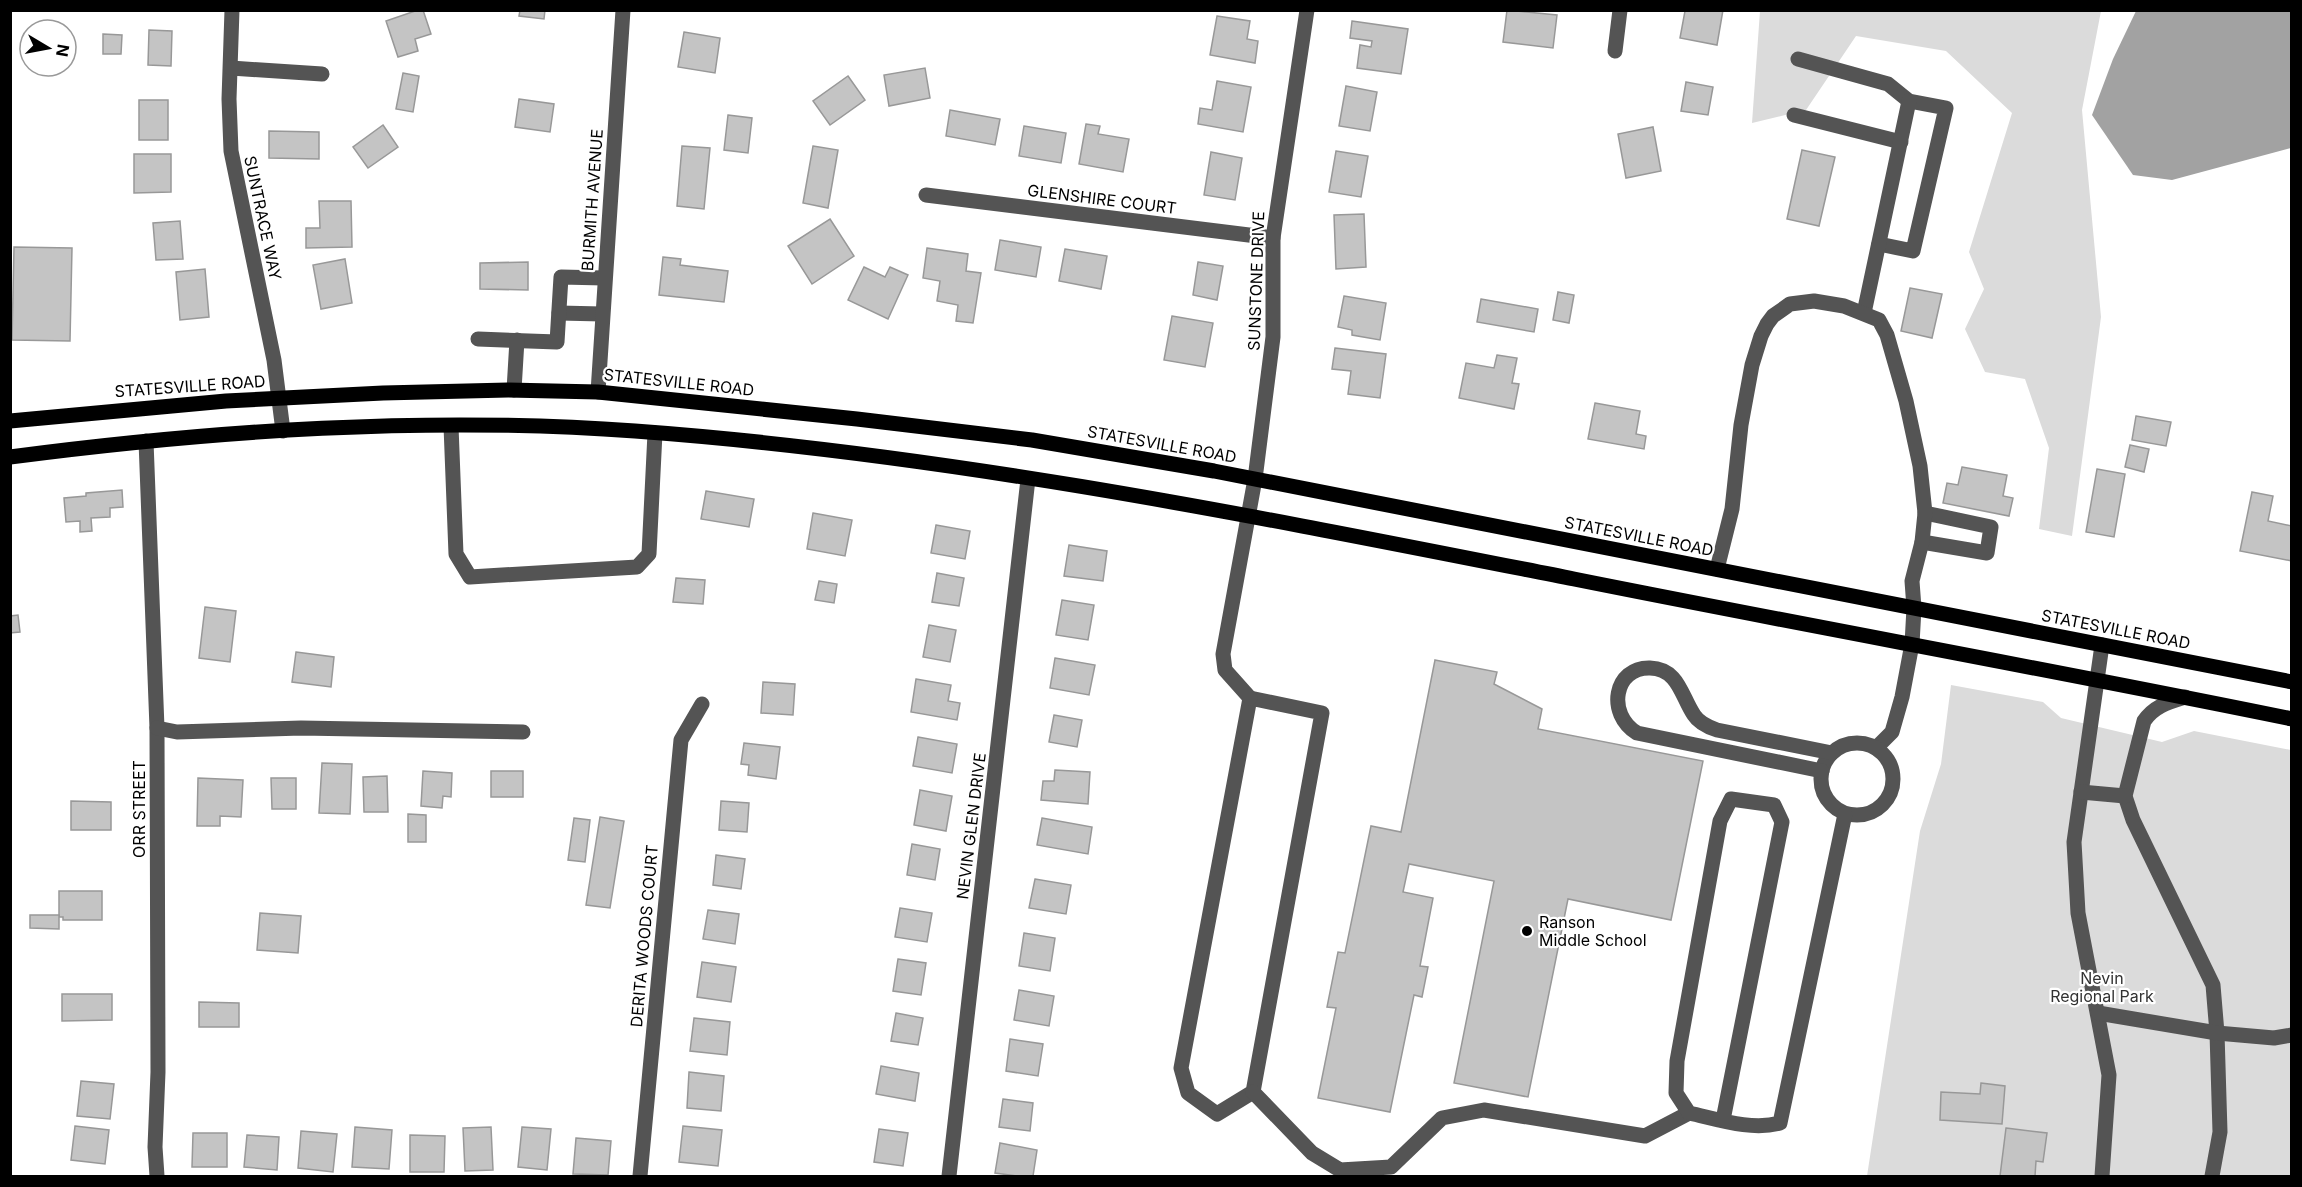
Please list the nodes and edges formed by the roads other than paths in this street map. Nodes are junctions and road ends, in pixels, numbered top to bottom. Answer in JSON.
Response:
{"nodes":[{"id":1,"x":232,"y":10,"type":"edge"},
{"id":2,"x":623,"y":10,"type":"edge"},
{"id":3,"x":1307,"y":10,"type":"edge"},
{"id":4,"x":1620,"y":10,"type":"edge"},
{"id":5,"x":1615,"y":51,"type":"dead end"},
{"id":6,"x":1798,"y":59,"type":"dead end"},
{"id":7,"x":231,"y":68,"type":"junction"},
{"id":8,"x":322,"y":74,"type":"dead end"},
{"id":9,"x":1910,"y":101,"type":"junction"},
{"id":10,"x":1794,"y":115,"type":"dead end"},
{"id":11,"x":1901,"y":142,"type":"junction"},
{"id":12,"x":926,"y":195,"type":"dead end"},
{"id":13,"x":1273,"y":238,"type":"junction"},
{"id":14,"x":1879,"y":244,"type":"junction"},
{"id":15,"x":604,"y":278,"type":"junction"},
{"id":16,"x":559,"y":313,"type":"junction"},
{"id":17,"x":1864,"y":313,"type":"junction"},
{"id":18,"x":602,"y":314,"type":"junction"},
{"id":19,"x":478,"y":339,"type":"dead end"},
{"id":20,"x":517,"y":340,"type":"junction"},
{"id":21,"x":514,"y":390,"type":"junction"},
{"id":22,"x":598,"y":392,"type":"junction"},
{"id":23,"x":279,"y":398,"type":"junction"},
{"id":24,"x":10,"y":421,"type":"edge"},
{"id":25,"x":451,"y":426,"type":"junction"},
{"id":26,"x":283,"y":431,"type":"junction"},
{"id":27,"x":655,"y":433,"type":"junction"},
{"id":28,"x":146,"y":441,"type":"junction"},
{"id":29,"x":10,"y":457,"type":"edge"},
{"id":30,"x":1028,"y":479,"type":"junction"},
{"id":31,"x":1255,"y":479,"type":"junction"},
{"id":32,"x":1925,"y":513,"type":"junction"},
{"id":33,"x":1248,"y":517,"type":"junction"},
{"id":34,"x":1922,"y":542,"type":"junction"},
{"id":35,"x":1717,"y":569,"type":"junction"},
{"id":36,"x":1914,"y":608,"type":"junction"},
{"id":37,"x":1912,"y":644,"type":"junction"},
{"id":38,"x":2102,"y":645,"type":"junction"},
{"id":39,"x":2097,"y":679,"type":"junction"},
{"id":40,"x":2292,"y":682,"type":"edge"},
{"id":41,"x":2185,"y":697,"type":"junction"},
{"id":42,"x":1250,"y":698,"type":"junction"},
{"id":43,"x":702,"y":704,"type":"dead end"},
{"id":44,"x":2292,"y":718,"type":"edge"},
{"id":45,"x":157,"y":728,"type":"junction"},
{"id":46,"x":523,"y":732,"type":"dead end"},
{"id":47,"x":1876,"y":748,"type":"junction"},
{"id":48,"x":1832,"y":753,"type":"junction"},
{"id":49,"x":1822,"y":771,"type":"junction"},
{"id":50,"x":2081,"y":792,"type":"junction"},
{"id":51,"x":2125,"y":796,"type":"junction"},
{"id":52,"x":1845,"y":814,"type":"junction"},
{"id":53,"x":2098,"y":1012,"type":"junction"},
{"id":54,"x":2217,"y":1032,"type":"junction"},
{"id":55,"x":2292,"y":1035,"type":"edge"},
{"id":56,"x":1253,"y":1092,"type":"junction"},
{"id":57,"x":1689,"y":1113,"type":"junction"},
{"id":58,"x":1723,"y":1120,"type":"junction"},
{"id":59,"x":157,"y":1176,"type":"edge"},
{"id":60,"x":640,"y":1176,"type":"edge"},
{"id":61,"x":949,"y":1176,"type":"edge"},
{"id":62,"x":2102,"y":1176,"type":"edge"},
{"id":63,"x":2212,"y":1176,"type":"edge"}],
"edges":[{"from":1,"to":7,"type":"street","name":"SUNTRACE WAY"},
{"from":2,"to":15,"type":"street","name":"BURMITH AVENUE"},
{"from":3,"to":13,"type":"street","name":"SUNSTONE DRIVE"},
{"from":4,"to":5,"type":"street"},
{"from":6,"to":9,"type":"street"},
{"from":7,"to":8,"type":"street"},
{"from":7,"to":23,"type":"street","name":"SUNTRACE WAY"},
{"from":9,"to":11,"type":"street"},
{"from":9,"to":14,"type":"street"},
{"from":10,"to":11,"type":"street"},
{"from":11,"to":14,"type":"street"},
{"from":12,"to":13,"type":"street","name":"GLENSHIRE COURT"},
{"from":13,"to":31,"type":"street","name":"SUNSTONE DRIVE"},
{"from":14,"to":17,"type":"street"},
{"from":15,"to":16,"type":"street"},
{"from":15,"to":18,"type":"street","name":"BURMITH AVENUE"},
{"from":16,"to":18,"type":"street"},
{"from":16,"to":20,"type":"street"},
{"from":17,"to":32,"type":"street"},
{"from":17,"to":35,"type":"street"},
{"from":18,"to":22,"type":"street","name":"BURMITH AVENUE"},
{"from":19,"to":20,"type":"street"},
{"from":20,"to":21,"type":"street"},
{"from":21,"to":22,"type":"main road","name":"STATESVILLE ROAD"},
{"from":21,"to":23,"type":"main road","name":"STATESVILLE ROAD"},
{"from":22,"to":31,"type":"main road","name":"STATESVILLE ROAD"},
{"from":23,"to":24,"type":"main road","name":"STATESVILLE ROAD"},
{"from":23,"to":26,"type":"street","name":"SUNTRACE WAY"},
{"from":25,"to":26,"type":"main road"},
{"from":25,"to":27,"type":"main road"},
{"from":25,"to":27,"type":"street"},
{"from":26,"to":28,"type":"main road"},
{"from":27,"to":30,"type":"main road"},
{"from":28,"to":29,"type":"main road"},
{"from":28,"to":45,"type":"street","name":"ORR STREET"},
{"from":30,"to":33,"type":"main road"},
{"from":30,"to":61,"type":"street","name":"NEVIN GLEN DRIVE"},
{"from":31,"to":33,"type":"street","name":"SUNSTONE DRIVE"},
{"from":31,"to":35,"type":"main road","name":"STATESVILLE ROAD"},
{"from":32,"to":34,"type":"street"},
{"from":32,"to":34,"type":"street"},
{"from":33,"to":37,"type":"main road"},
{"from":33,"to":42,"type":"street","name":"SUNSTONE DRIVE"},
{"from":34,"to":36,"type":"street"},
{"from":35,"to":36,"type":"main road","name":"STATESVILLE ROAD"},
{"from":36,"to":37,"type":"street"},
{"from":36,"to":38,"type":"main road","name":"STATESVILLE ROAD"},
{"from":37,"to":39,"type":"main road"},
{"from":37,"to":47,"type":"street"},
{"from":38,"to":39,"type":"street"},
{"from":38,"to":40,"type":"main road","name":"STATESVILLE ROAD"},
{"from":39,"to":41,"type":"main road"},
{"from":39,"to":50,"type":"street"},
{"from":41,"to":44,"type":"main road"},
{"from":41,"to":51,"type":"street"},
{"from":42,"to":56,"type":"street"},
{"from":42,"to":56,"type":"street"},
{"from":43,"to":60,"type":"street","name":"DERITA WOODS COURT"},
{"from":45,"to":46,"type":"street"},
{"from":45,"to":59,"type":"street","name":"ORR STREET"},
{"from":47,"to":48,"type":"street"},
{"from":47,"to":52,"type":"street"},
{"from":48,"to":49,"type":"street"},
{"from":48,"to":49,"type":"street"},
{"from":49,"to":52,"type":"street"},
{"from":50,"to":51,"type":"street"},
{"from":50,"to":53,"type":"street"},
{"from":51,"to":54,"type":"street"},
{"from":52,"to":58,"type":"street"},
{"from":53,"to":54,"type":"street"},
{"from":53,"to":62,"type":"street"},
{"from":54,"to":55,"type":"street"},
{"from":54,"to":63,"type":"street"},
{"from":56,"to":57,"type":"street"},
{"from":57,"to":58,"type":"street"},
{"from":57,"to":58,"type":"street"}]}
